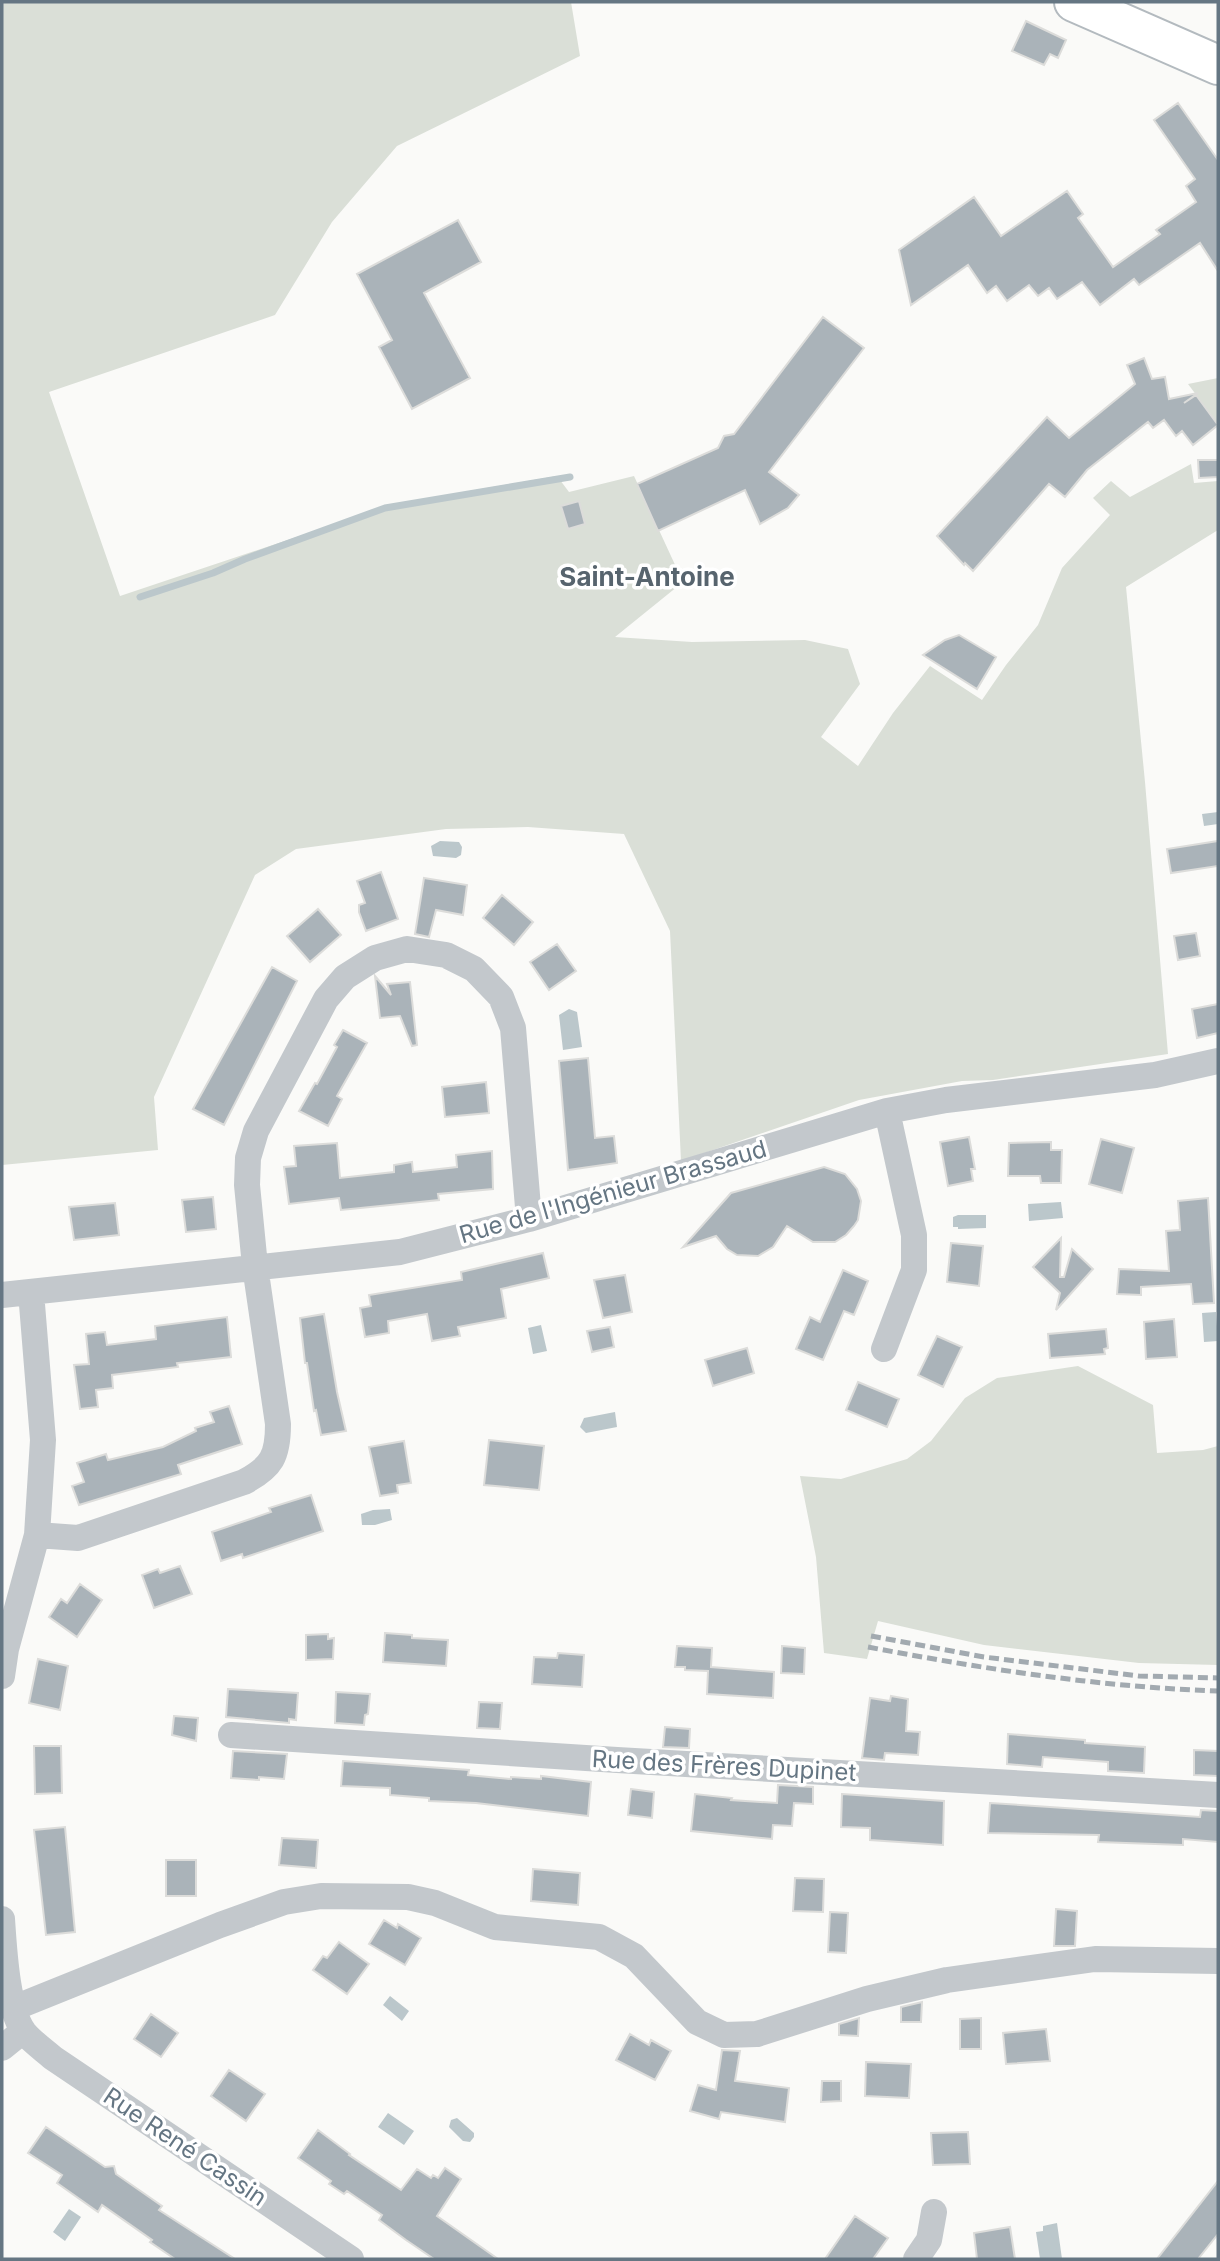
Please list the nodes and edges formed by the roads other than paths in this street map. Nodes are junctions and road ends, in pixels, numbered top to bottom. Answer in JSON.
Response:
{"nodes":[{"id":1,"x":1073,"y":2,"type":"edge"},
{"id":2,"x":1128,"y":2,"type":"edge"},
{"id":3,"x":1211,"y":54,"type":"edge"},
{"id":4,"x":1218,"y":1061,"type":"edge"},
{"id":5,"x":887,"y":1111,"type":"junction"},
{"id":6,"x":529,"y":1219,"type":"junction"},
{"id":7,"x":255,"y":1266,"type":"junction"},
{"id":8,"x":31,"y":1292,"type":"junction"},
{"id":9,"x":2,"y":1295,"type":"edge"},
{"id":10,"x":884,"y":1349,"type":"dead end"},
{"id":11,"x":37,"y":1535,"type":"junction"},
{"id":12,"x":2,"y":1676,"type":"edge"},
{"id":13,"x":230,"y":1735,"type":"dead end"},
{"id":14,"x":1218,"y":1794,"type":"edge"},
{"id":15,"x":2,"y":1919,"type":"edge"},
{"id":16,"x":1218,"y":1962,"type":"edge"},
{"id":17,"x":19,"y":2019,"type":"junction"},
{"id":18,"x":2,"y":2048,"type":"edge"},
{"id":19,"x":934,"y":2211,"type":"dead end"},
{"id":20,"x":351,"y":2259,"type":"edge"},
{"id":21,"x":916,"y":2259,"type":"edge"}],
"edges":[{"from":1,"to":3,"type":"main road"},
{"from":2,"to":3,"type":"main road"},
{"from":4,"to":5,"type":"street","name":"Rue de l'Ingénieur Brassaud"},
{"from":5,"to":6,"type":"street","name":"Rue de l'Ingénieur Brassaud"},
{"from":5,"to":10,"type":"street"},
{"from":6,"to":7,"type":"street","name":"Rue de l'Ingénieur Brassaud"},
{"from":6,"to":7,"type":"street"},
{"from":7,"to":8,"type":"street","name":"Rue de l'Ingénieur Brassaud"},
{"from":7,"to":11,"type":"street"},
{"from":8,"to":9,"type":"street","name":"Rue de l'Ingénieur Brassaud"},
{"from":8,"to":11,"type":"street"},
{"from":11,"to":12,"type":"street"},
{"from":13,"to":14,"type":"street","name":"Rue des Frères Dupinet"},
{"from":15,"to":17,"type":"street"},
{"from":16,"to":17,"type":"street"},
{"from":17,"to":18,"type":"street"},
{"from":17,"to":20,"type":"street","name":"Rue René Cassin"},
{"from":19,"to":21,"type":"street"}]}
